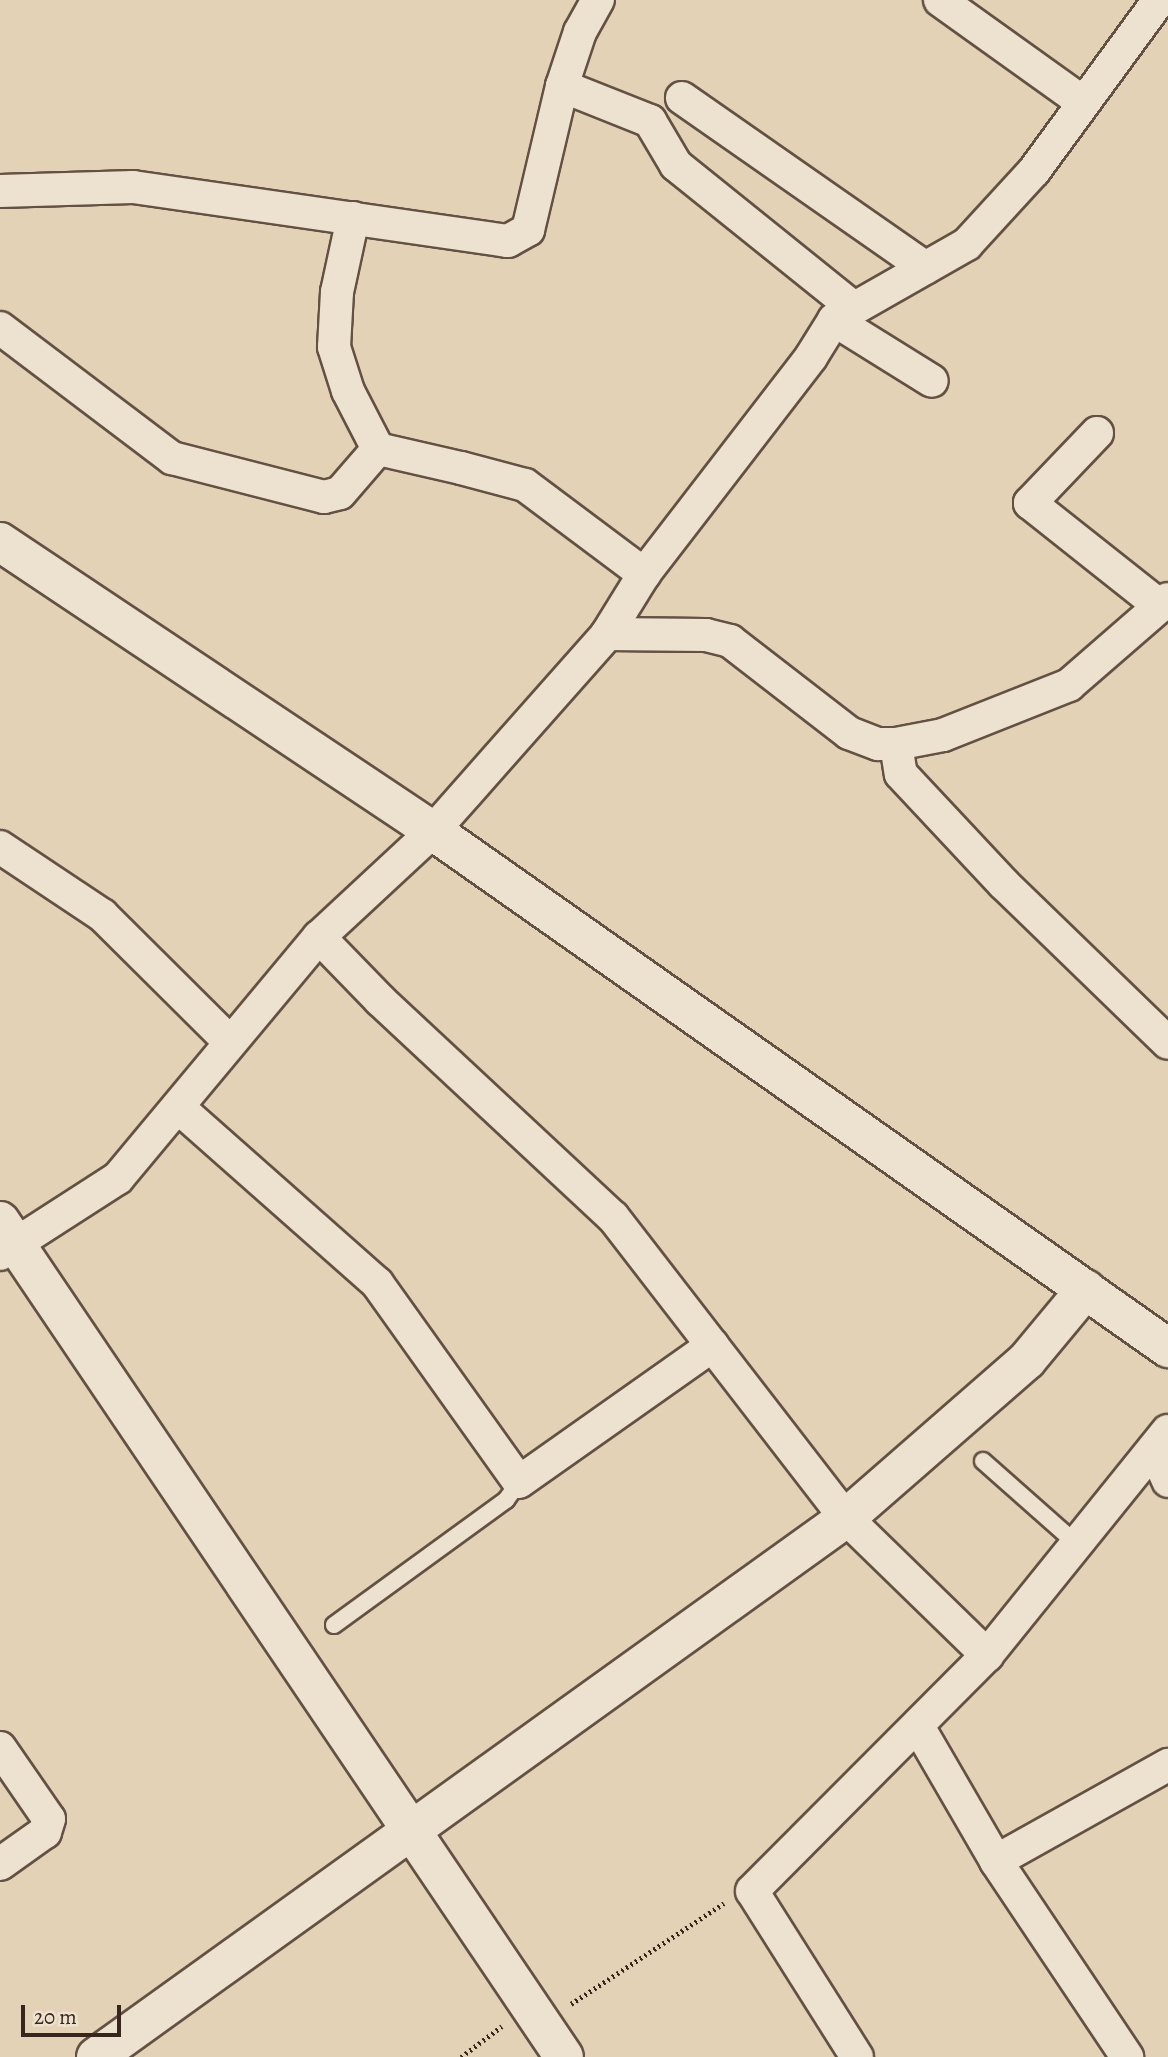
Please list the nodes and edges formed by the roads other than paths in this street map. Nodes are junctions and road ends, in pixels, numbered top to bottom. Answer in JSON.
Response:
{"nodes":[{"id":1,"x":598,"y":0,"type":"edge"},
{"id":2,"x":940,"y":0,"type":"edge"},
{"id":3,"x":1159,"y":0,"type":"edge"},
{"id":4,"x":562,"y":86,"type":"junction"},
{"id":5,"x":682,"y":98,"type":"dead end"},
{"id":6,"x":1081,"y":101,"type":"junction"},
{"id":7,"x":0,"y":191,"type":"edge"},
{"id":8,"x":353,"y":218,"type":"junction"},
{"id":9,"x":926,"y":268,"type":"junction"},
{"id":10,"x":844,"y":314,"type":"junction"},
{"id":11,"x":0,"y":328,"type":"edge"},
{"id":12,"x":932,"y":381,"type":"dead end"},
{"id":13,"x":1097,"y":433,"type":"dead end"},
{"id":14,"x":378,"y":449,"type":"junction"},
{"id":15,"x":0,"y":542,"type":"edge"},
{"id":16,"x":644,"y":575,"type":"junction"},
{"id":17,"x":1164,"y":602,"type":"edge"},
{"id":18,"x":607,"y":634,"type":"junction"},
{"id":19,"x":896,"y":744,"type":"junction"},
{"id":20,"x":433,"y":831,"type":"junction"},
{"id":21,"x":0,"y":848,"type":"edge"},
{"id":22,"x":319,"y":937,"type":"junction"},
{"id":23,"x":230,"y":1042,"type":"junction"},
{"id":24,"x":1168,"y":1043,"type":"edge"},
{"id":25,"x":178,"y":1107,"type":"junction"},
{"id":26,"x":5,"y":1239,"type":"edge"},
{"id":27,"x":1086,"y":1289,"type":"junction"},
{"id":28,"x":713,"y":1345,"type":"junction"},
{"id":29,"x":1168,"y":1348,"type":"edge"},
{"id":30,"x":1161,"y":1440,"type":"edge"},
{"id":31,"x":983,"y":1461,"type":"dead end"},
{"id":32,"x":1168,"y":1480,"type":"edge"},
{"id":33,"x":519,"y":1482,"type":"junction"},
{"id":34,"x":846,"y":1518,"type":"junction"},
{"id":35,"x":1078,"y":1545,"type":"junction"},
{"id":36,"x":334,"y":1625,"type":"dead end"},
{"id":37,"x":988,"y":1655,"type":"junction"},
{"id":38,"x":919,"y":1728,"type":"junction"},
{"id":39,"x":0,"y":1748,"type":"edge"},
{"id":40,"x":1168,"y":1765,"type":"edge"},
{"id":41,"x":409,"y":1828,"type":"junction"},
{"id":42,"x":996,"y":1861,"type":"junction"},
{"id":43,"x":0,"y":1864,"type":"edge"},
{"id":44,"x":96,"y":2057,"type":"edge"},
{"id":45,"x":564,"y":2057,"type":"edge"},
{"id":46,"x":857,"y":2057,"type":"edge"},
{"id":47,"x":1127,"y":2057,"type":"edge"}],
"edges":[{"from":1,"to":4,"type":"street"},
{"from":2,"to":6,"type":"street"},
{"from":3,"to":6,"type":"street"},
{"from":4,"to":8,"type":"street"},
{"from":4,"to":10,"type":"street"},
{"from":5,"to":9,"type":"street"},
{"from":6,"to":9,"type":"street"},
{"from":7,"to":8,"type":"street"},
{"from":8,"to":14,"type":"street"},
{"from":9,"to":10,"type":"street"},
{"from":10,"to":12,"type":"street"},
{"from":10,"to":16,"type":"street"},
{"from":11,"to":14,"type":"street"},
{"from":13,"to":17,"type":"street"},
{"from":14,"to":16,"type":"street"},
{"from":15,"to":20,"type":"street"},
{"from":16,"to":18,"type":"street"},
{"from":17,"to":19,"type":"street"},
{"from":18,"to":19,"type":"street"},
{"from":18,"to":20,"type":"street"},
{"from":19,"to":24,"type":"street"},
{"from":20,"to":22,"type":"street"},
{"from":20,"to":27,"type":"street"},
{"from":21,"to":23,"type":"street"},
{"from":22,"to":23,"type":"street"},
{"from":22,"to":28,"type":"street"},
{"from":23,"to":25,"type":"street"},
{"from":25,"to":26,"type":"street"},
{"from":25,"to":33,"type":"street"},
{"from":26,"to":41,"type":"street"},
{"from":27,"to":29,"type":"street"},
{"from":27,"to":34,"type":"street"},
{"from":28,"to":33,"type":"street"},
{"from":28,"to":34,"type":"street"},
{"from":30,"to":32,"type":"street"},
{"from":30,"to":35,"type":"street"},
{"from":31,"to":35,"type":"lane"},
{"from":33,"to":36,"type":"lane"},
{"from":34,"to":37,"type":"street"},
{"from":34,"to":41,"type":"street"},
{"from":35,"to":37,"type":"street"},
{"from":37,"to":38,"type":"street"},
{"from":38,"to":42,"type":"street"},
{"from":38,"to":46,"type":"street"},
{"from":39,"to":43,"type":"street"},
{"from":40,"to":42,"type":"street"},
{"from":41,"to":44,"type":"street"},
{"from":41,"to":45,"type":"street"},
{"from":42,"to":47,"type":"street"}]}
